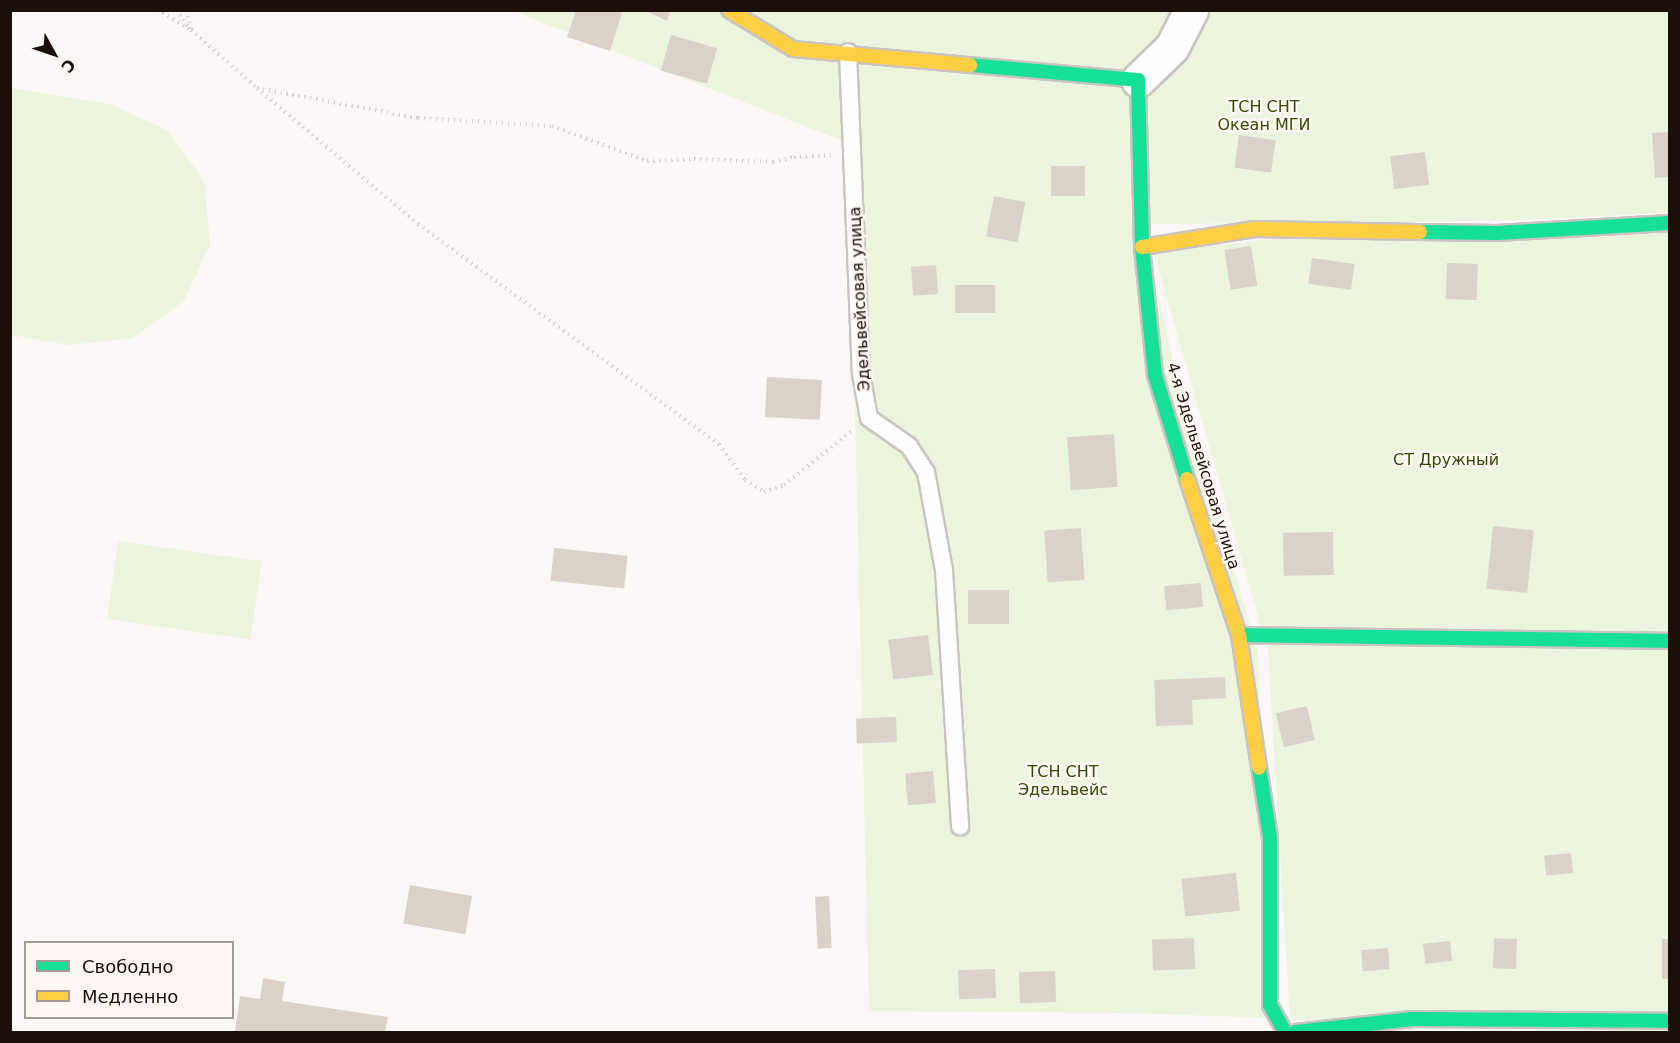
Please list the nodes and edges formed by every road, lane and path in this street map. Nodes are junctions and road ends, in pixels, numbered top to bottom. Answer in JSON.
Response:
{"nodes":[{"id":1,"x":157,"y":10,"type":"edge"},
{"id":2,"x":176,"y":10,"type":"edge"},
{"id":3,"x":187,"y":10,"type":"edge"},
{"id":4,"x":729,"y":10,"type":"edge"},
{"id":5,"x":1191,"y":10,"type":"edge"},
{"id":6,"x":191,"y":30,"type":"junction"},
{"id":7,"x":848,"y":52,"type":"junction"},
{"id":8,"x":1138,"y":80,"type":"junction"},
{"id":9,"x":257,"y":88,"type":"junction"},
{"id":10,"x":854,"y":154,"type":"junction"},
{"id":11,"x":1670,"y":223,"type":"edge"},
{"id":12,"x":1142,"y":247,"type":"junction"},
{"id":13,"x":868,"y":418,"type":"junction"},
{"id":14,"x":1239,"y":635,"type":"junction"},
{"id":15,"x":1670,"y":641,"type":"edge"},
{"id":16,"x":960,"y":827,"type":"dead end"},
{"id":17,"x":1670,"y":1021,"type":"edge"},
{"id":18,"x":1286,"y":1032,"type":"edge"},
{"id":19,"x":1296,"y":1032,"type":"edge"}],
"edges":[{"from":1,"to":6,"type":"path"},
{"from":2,"to":6,"type":"path"},
{"from":3,"to":6,"type":"path"},
{"from":4,"to":7,"type":"street"},
{"from":5,"to":8,"type":"street"},
{"from":6,"to":9,"type":"path"},
{"from":7,"to":8,"type":"street"},
{"from":7,"to":10,"type":"lane","name":"Эдельвейсовая улица"},
{"from":8,"to":12,"type":"street","name":"4-я Эдельвейсовая улица"},
{"from":9,"to":10,"type":"path"},
{"from":9,"to":13,"type":"path"},
{"from":10,"to":13,"type":"lane","name":"Эдельвейсовая улица"},
{"from":11,"to":12,"type":"street"},
{"from":12,"to":14,"type":"street","name":"4-я Эдельвейсовая улица"},
{"from":13,"to":16,"type":"lane"},
{"from":14,"to":15,"type":"street"},
{"from":14,"to":18,"type":"street","name":"4-я Эдельвейсовая улица"},
{"from":17,"to":19,"type":"street"}]}
